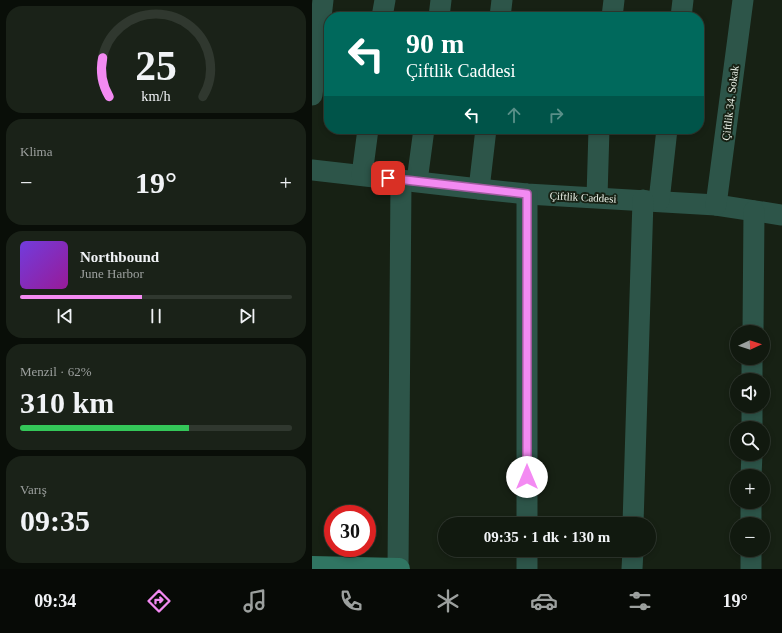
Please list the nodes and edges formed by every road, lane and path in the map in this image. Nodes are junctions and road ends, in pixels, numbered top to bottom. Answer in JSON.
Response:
{"nodes":[{"id":1,"x":323,"y":0,"type":"edge"},
{"id":2,"x":385,"y":0,"type":"edge"},
{"id":3,"x":441,"y":0,"type":"edge"},
{"id":4,"x":502,"y":0,"type":"edge"},
{"id":5,"x":614,"y":0,"type":"edge"},
{"id":6,"x":683,"y":0,"type":"edge"},
{"id":7,"x":743,"y":0,"type":"edge"},
{"id":8,"x":383,"y":12,"type":"edge"},
{"id":9,"x":440,"y":12,"type":"edge"},
{"id":10,"x":501,"y":12,"type":"edge"},
{"id":11,"x":613,"y":12,"type":"edge"},
{"id":12,"x":682,"y":12,"type":"edge"},
{"id":13,"x":312,"y":95,"type":"edge"},
{"id":14,"x":367,"y":134,"type":"edge"},
{"id":15,"x":423,"y":134,"type":"edge"},
{"id":16,"x":485,"y":134,"type":"edge"},
{"id":17,"x":599,"y":134,"type":"edge"},
{"id":18,"x":666,"y":134,"type":"edge"},
{"id":19,"x":312,"y":170,"type":"edge"},
{"id":20,"x":362,"y":175,"type":"junction"},
{"id":21,"x":409,"y":181,"type":"junction"},
{"id":22,"x":479,"y":189,"type":"junction"},
{"id":23,"x":527,"y":194,"type":"junction"},
{"id":24,"x":597,"y":197,"type":"junction"},
{"id":25,"x":651,"y":201,"type":"junction"},
{"id":26,"x":716,"y":205,"type":"junction"},
{"id":27,"x":754,"y":211,"type":"junction"},
{"id":28,"x":782,"y":211,"type":"edge"},
{"id":29,"x":752,"y":325,"type":"edge"},
{"id":30,"x":527,"y":517,"type":"edge"},
{"id":31,"x":633,"y":517,"type":"edge"},
{"id":32,"x":527,"y":557,"type":"edge"},
{"id":33,"x":633,"y":557,"type":"edge"},
{"id":34,"x":751,"y":557,"type":"edge"},
{"id":35,"x":312,"y":567,"type":"edge"},
{"id":36,"x":386,"y":569,"type":"edge"},
{"id":37,"x":399,"y":569,"type":"edge"},
{"id":38,"x":527,"y":569,"type":"edge"},
{"id":39,"x":632,"y":569,"type":"edge"},
{"id":40,"x":750,"y":569,"type":"edge"}],
"edges":[{"from":1,"to":13,"type":"street"},
{"from":2,"to":8,"type":"street"},
{"from":3,"to":9,"type":"street"},
{"from":4,"to":10,"type":"street"},
{"from":5,"to":11,"type":"street"},
{"from":6,"to":12,"type":"street"},
{"from":7,"to":26,"type":"street","name":"Çiftlik 34. Sokak"},
{"from":14,"to":20,"type":"street"},
{"from":15,"to":21,"type":"street"},
{"from":16,"to":22,"type":"street"},
{"from":17,"to":24,"type":"street"},
{"from":18,"to":25,"type":"street"},
{"from":19,"to":20,"type":"street","name":"Çiftlik Caddesi"},
{"from":20,"to":21,"type":"street","name":"Çiftlik Caddesi"},
{"from":21,"to":22,"type":"street","name":"Çiftlik Caddesi"},
{"from":21,"to":37,"type":"street"},
{"from":22,"to":23,"type":"street","name":"Çiftlik Caddesi"},
{"from":23,"to":24,"type":"street","name":"Çiftlik Caddesi"},
{"from":23,"to":30,"type":"street"},
{"from":24,"to":25,"type":"street","name":"Çiftlik Caddesi"},
{"from":25,"to":26,"type":"street","name":"Çiftlik Caddesi"},
{"from":25,"to":31,"type":"street"},
{"from":26,"to":27,"type":"street","name":"Çiftlik Caddesi"},
{"from":27,"to":28,"type":"street","name":"Çiftlik Caddesi"},
{"from":27,"to":29,"type":"street"},
{"from":32,"to":38,"type":"street"},
{"from":33,"to":39,"type":"street"},
{"from":34,"to":40,"type":"street"},
{"from":35,"to":36,"type":"main road"},
{"from":36,"to":37,"type":"main road"}]}
